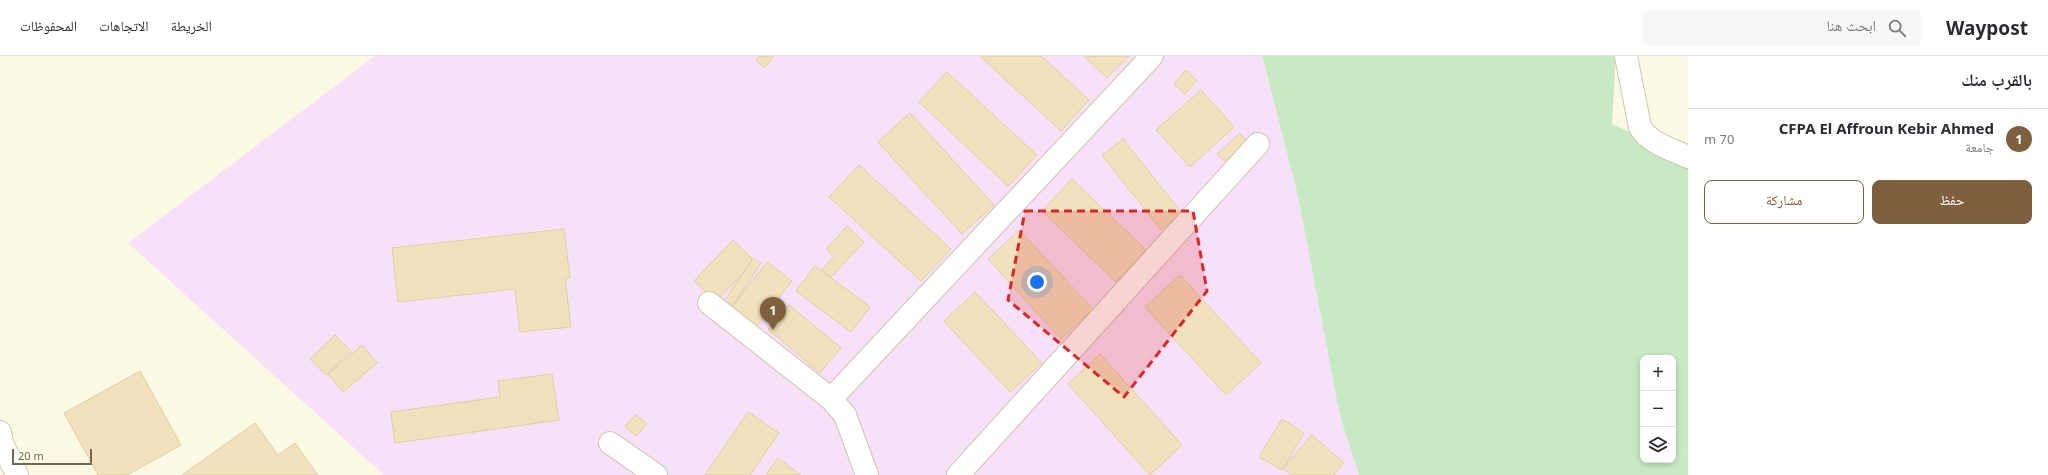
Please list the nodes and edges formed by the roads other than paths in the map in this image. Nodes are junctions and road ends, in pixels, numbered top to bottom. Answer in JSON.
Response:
{"nodes":[{"id":1,"x":1152,"y":56,"type":"edge"},
{"id":2,"x":1626,"y":56,"type":"edge"},
{"id":3,"x":1258,"y":144,"type":"dead end"},
{"id":4,"x":1688,"y":157,"type":"edge"},
{"id":5,"x":709,"y":304,"type":"dead end"},
{"id":6,"x":831,"y":399,"type":"junction"},
{"id":7,"x":0,"y":432,"type":"edge"},
{"id":8,"x":610,"y":443,"type":"dead end"},
{"id":9,"x":17,"y":475,"type":"edge"},
{"id":10,"x":656,"y":475,"type":"edge"},
{"id":11,"x":867,"y":475,"type":"edge"},
{"id":12,"x":958,"y":475,"type":"edge"}],
"edges":[{"from":1,"to":6,"type":"street"},
{"from":2,"to":4,"type":"street"},
{"from":3,"to":12,"type":"street"},
{"from":5,"to":6,"type":"street"},
{"from":6,"to":11,"type":"street"},
{"from":7,"to":9,"type":"street"},
{"from":8,"to":10,"type":"street"}]}
